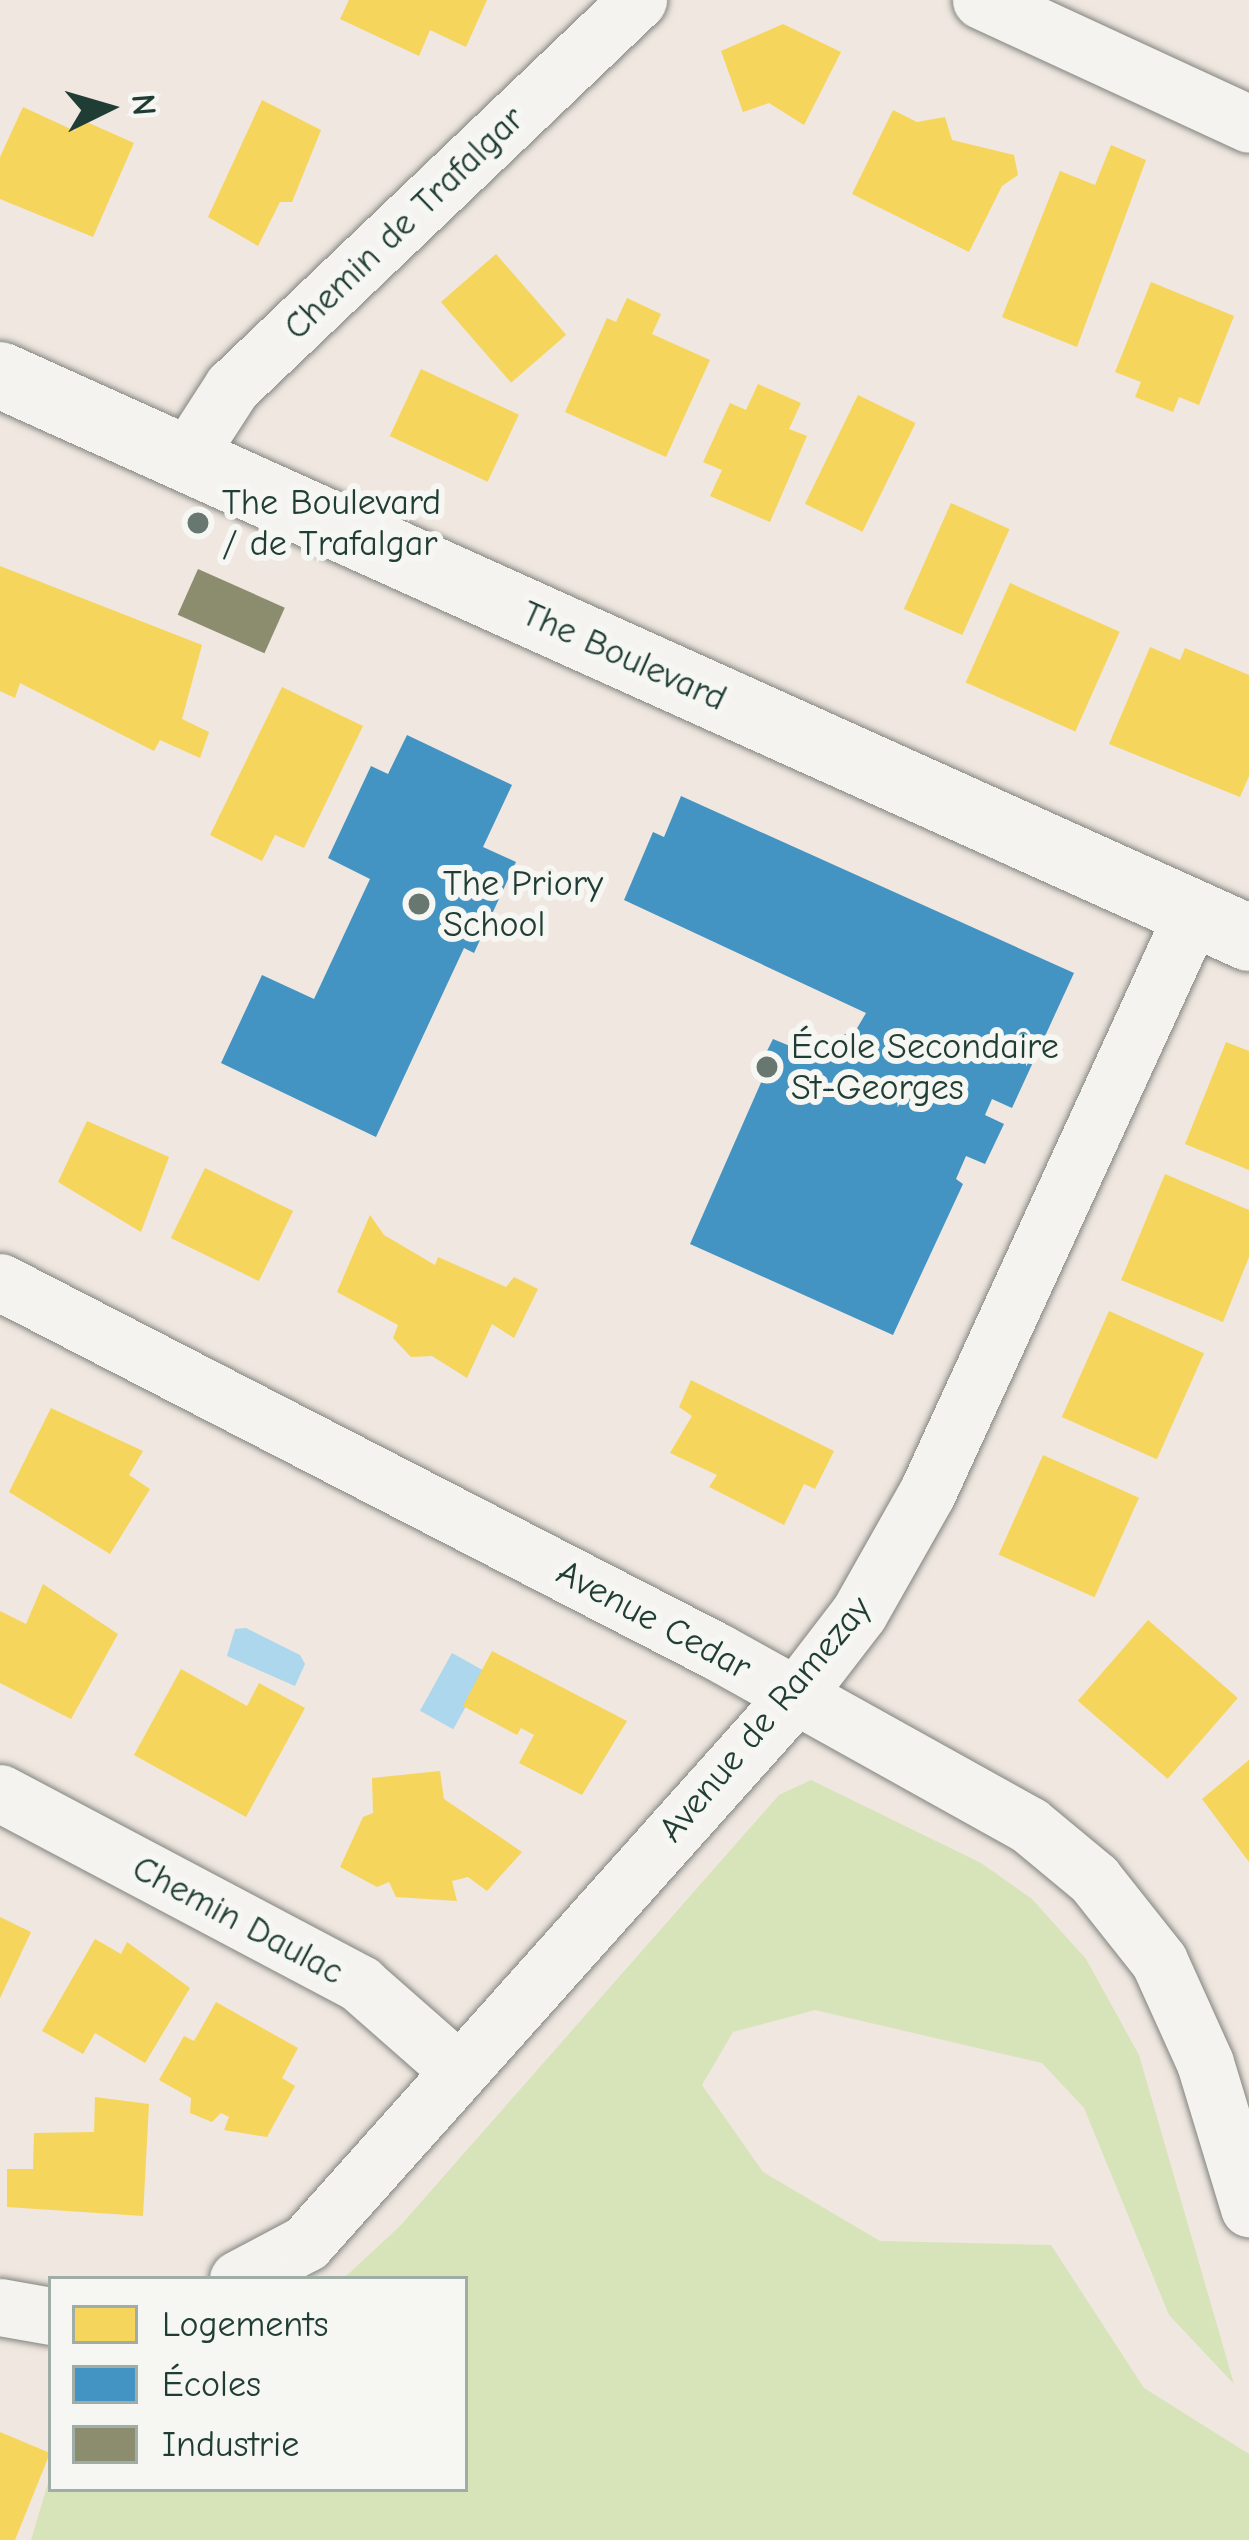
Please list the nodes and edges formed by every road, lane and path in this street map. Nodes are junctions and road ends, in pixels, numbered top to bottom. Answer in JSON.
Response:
{"nodes":[{"id":1,"x":638,"y":0,"type":"edge"},
{"id":2,"x":981,"y":0,"type":"edge"},
{"id":3,"x":1082,"y":21,"type":"edge"},
{"id":4,"x":1249,"y":124,"type":"edge"},
{"id":5,"x":0,"y":375,"type":"edge"},
{"id":6,"x":186,"y":458,"type":"junction"},
{"id":7,"x":1221,"y":925,"type":"edge"},
{"id":8,"x":0,"y":1282,"type":"edge"},
{"id":9,"x":796,"y":1695,"type":"junction"},
{"id":10,"x":0,"y":1793,"type":"edge"},
{"id":11,"x":459,"y":2071,"type":"junction"},
{"id":12,"x":1249,"y":2208,"type":"edge"},
{"id":13,"x":244,"y":2276,"type":"edge"},
{"id":14,"x":0,"y":2307,"type":"edge"},
{"id":15,"x":48,"y":2315,"type":"edge"}],
"edges":[{"from":1,"to":6,"type":"street","name":"Chemin de Trafalgar"},
{"from":2,"to":3,"type":"street"},
{"from":3,"to":4,"type":"street"},
{"from":5,"to":6,"type":"main road","name":"The Boulevard"},
{"from":6,"to":7,"type":"main road","name":"The Boulevard"},
{"from":7,"to":9,"type":"street","name":"Avenue de Ramezay"},
{"from":8,"to":9,"type":"street","name":"Avenue Cedar"},
{"from":9,"to":11,"type":"street","name":"Avenue de Ramezay"},
{"from":9,"to":12,"type":"street","name":"Avenue Cedar"},
{"from":10,"to":11,"type":"street","name":"Chemin Daulac"},
{"from":11,"to":13,"type":"street","name":"Avenue de Ramezay"},
{"from":14,"to":15,"type":"street"}]}
